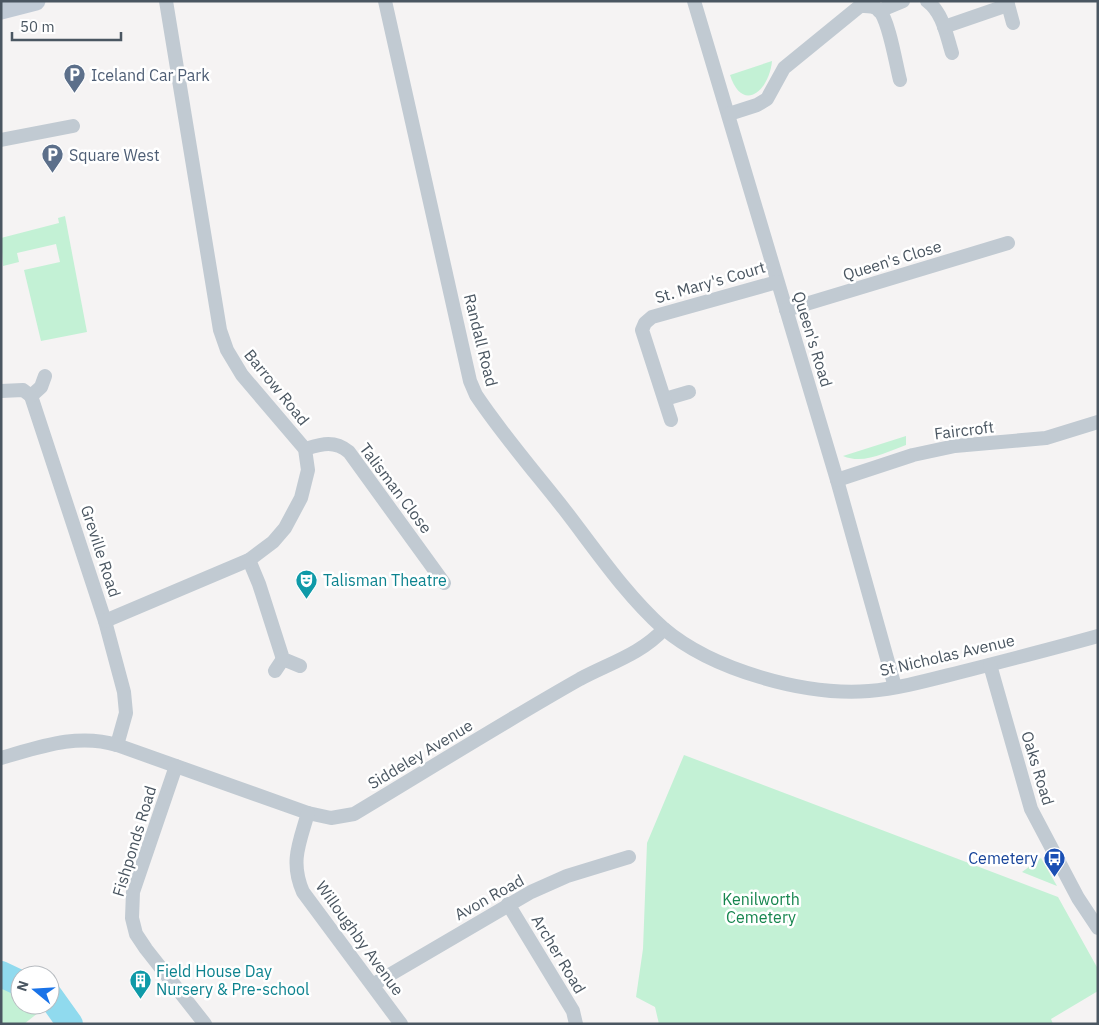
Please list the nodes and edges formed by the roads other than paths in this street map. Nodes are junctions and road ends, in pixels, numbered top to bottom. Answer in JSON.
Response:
{"nodes":[{"id":1,"x":36,"y":1,"type":"edge"},
{"id":2,"x":166,"y":1,"type":"edge"},
{"id":3,"x":385,"y":1,"type":"edge"},
{"id":4,"x":694,"y":1,"type":"edge"},
{"id":5,"x":903,"y":1,"type":"edge"},
{"id":6,"x":927,"y":1,"type":"edge"},
{"id":7,"x":1008,"y":3,"type":"edge"},
{"id":8,"x":6,"y":9,"type":"edge"},
{"id":9,"x":880,"y":11,"type":"junction"},
{"id":10,"x":1013,"y":23,"type":"dead end"},
{"id":11,"x":944,"y":27,"type":"junction"},
{"id":12,"x":952,"y":53,"type":"dead end"},
{"id":13,"x":900,"y":80,"type":"dead end"},
{"id":14,"x":729,"y":114,"type":"junction"},
{"id":15,"x":73,"y":126,"type":"dead end"},
{"id":16,"x":1,"y":140,"type":"edge"},
{"id":17,"x":1008,"y":243,"type":"dead end"},
{"id":18,"x":777,"y":282,"type":"junction"},
{"id":19,"x":786,"y":310,"type":"junction"},
{"id":20,"x":46,"y":376,"type":"dead end"},
{"id":21,"x":1,"y":390,"type":"edge"},
{"id":22,"x":689,"y":392,"type":"dead end"},
{"id":23,"x":31,"y":396,"type":"junction"},
{"id":24,"x":665,"y":399,"type":"junction"},
{"id":25,"x":671,"y":420,"type":"dead end"},
{"id":26,"x":1098,"y":422,"type":"edge"},
{"id":27,"x":305,"y":449,"type":"junction"},
{"id":28,"x":837,"y":480,"type":"junction"},
{"id":29,"x":249,"y":560,"type":"junction"},
{"id":30,"x":444,"y":583,"type":"dead end"},
{"id":31,"x":105,"y":621,"type":"junction"},
{"id":32,"x":664,"y":628,"type":"junction"},
{"id":33,"x":1098,"y":636,"type":"edge"},
{"id":34,"x":284,"y":660,"type":"junction"},
{"id":35,"x":990,"y":665,"type":"junction"},
{"id":36,"x":300,"y":666,"type":"dead end"},
{"id":37,"x":275,"y":671,"type":"dead end"},
{"id":38,"x":895,"y":687,"type":"junction"},
{"id":39,"x":117,"y":744,"type":"junction"},
{"id":40,"x":1,"y":758,"type":"edge"},
{"id":41,"x":176,"y":766,"type":"junction"},
{"id":42,"x":308,"y":813,"type":"junction"},
{"id":43,"x":629,"y":857,"type":"dead end"},
{"id":44,"x":508,"y":904,"type":"junction"},
{"id":45,"x":1098,"y":928,"type":"edge"},
{"id":46,"x":374,"y":984,"type":"junction"},
{"id":47,"x":205,"y":1024,"type":"edge"},
{"id":48,"x":401,"y":1024,"type":"edge"},
{"id":49,"x":576,"y":1024,"type":"edge"}],
"edges":[{"from":1,"to":8,"type":"main road"},
{"from":2,"to":27,"type":"street","name":"Barrow Road"},
{"from":3,"to":32,"type":"street","name":"Randall Road"},
{"from":4,"to":14,"type":"street","name":"Queen's Road"},
{"from":5,"to":9,"type":"street"},
{"from":6,"to":11,"type":"street"},
{"from":7,"to":10,"type":"street"},
{"from":7,"to":11,"type":"street"},
{"from":9,"to":13,"type":"street"},
{"from":9,"to":14,"type":"street"},
{"from":11,"to":12,"type":"street"},
{"from":14,"to":18,"type":"street","name":"Queen's Road"},
{"from":15,"to":16,"type":"street"},
{"from":17,"to":19,"type":"street","name":"Queen's Close"},
{"from":18,"to":19,"type":"street","name":"Queen's Road"},
{"from":18,"to":24,"type":"street","name":"St. Mary's Court"},
{"from":19,"to":28,"type":"street","name":"Queen's Road"},
{"from":20,"to":23,"type":"street"},
{"from":21,"to":23,"type":"street"},
{"from":22,"to":24,"type":"street"},
{"from":23,"to":31,"type":"street","name":"Greville Road"},
{"from":24,"to":25,"type":"street","name":"St. Mary's Court"},
{"from":26,"to":28,"type":"street","name":"Faircroft"},
{"from":27,"to":29,"type":"street","name":"Barrow Road"},
{"from":27,"to":30,"type":"street","name":"Talisman Close"},
{"from":28,"to":38,"type":"street","name":"Queen's Road"},
{"from":29,"to":31,"type":"street","name":"Barrow Road"},
{"from":29,"to":34,"type":"street"},
{"from":31,"to":39,"type":"street","name":"Greville Road"},
{"from":32,"to":38,"type":"street","name":"St Nicholas Avenue"},
{"from":32,"to":42,"type":"street","name":"Siddeley Avenue"},
{"from":33,"to":35,"type":"street","name":"St Nicholas Avenue"},
{"from":34,"to":36,"type":"street"},
{"from":34,"to":37,"type":"street"},
{"from":35,"to":38,"type":"street","name":"St Nicholas Avenue"},
{"from":35,"to":45,"type":"street","name":"Oaks Road"},
{"from":39,"to":40,"type":"street","name":"Siddeley Avenue"},
{"from":39,"to":41,"type":"street","name":"Siddeley Avenue"},
{"from":41,"to":42,"type":"street","name":"Siddeley Avenue"},
{"from":41,"to":47,"type":"street","name":"Fishponds Road"},
{"from":42,"to":46,"type":"street","name":"Willoughby Avenue"},
{"from":43,"to":44,"type":"street","name":"Avon Road"},
{"from":44,"to":46,"type":"street","name":"Avon Road"},
{"from":44,"to":49,"type":"street","name":"Archer Road"},
{"from":46,"to":48,"type":"street","name":"Willoughby Avenue"}]}
